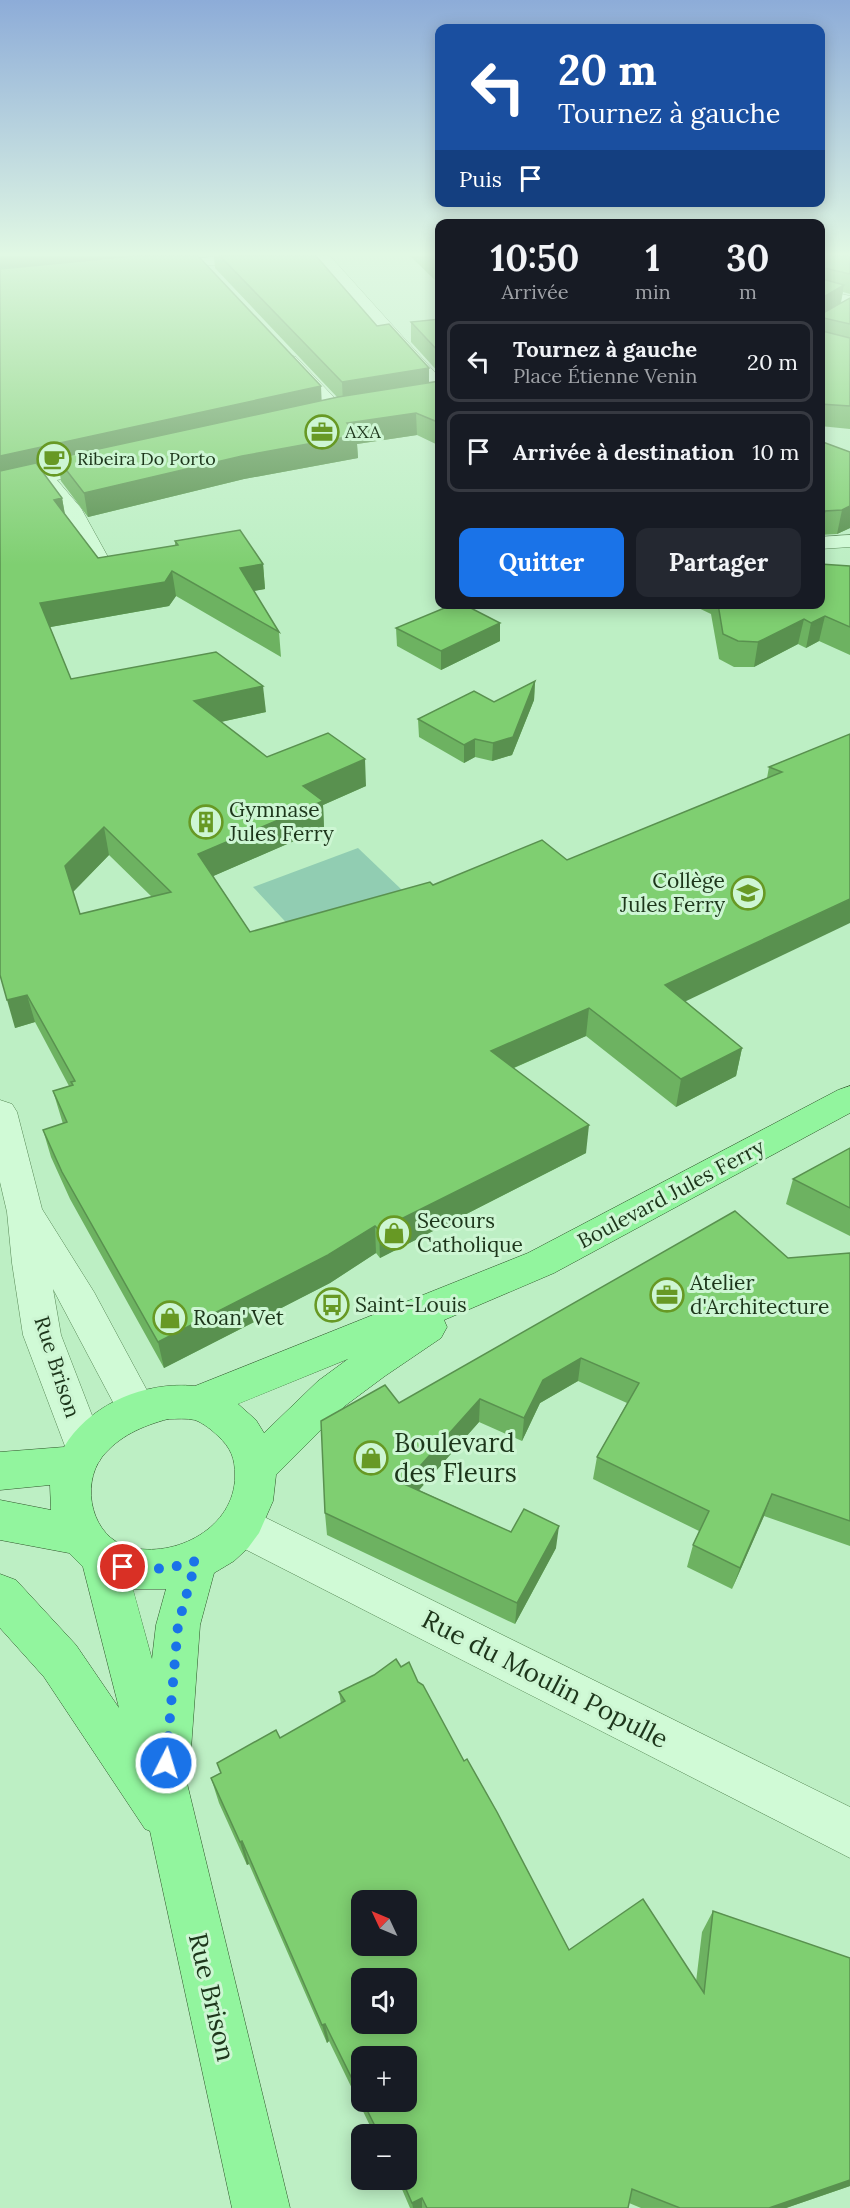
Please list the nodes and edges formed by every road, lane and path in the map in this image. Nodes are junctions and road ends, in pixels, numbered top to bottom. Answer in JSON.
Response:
{"nodes":[{"id":1,"x":289,"y":359,"type":"edge"},
{"id":2,"x":406,"y":359,"type":"edge"},
{"id":3,"x":435,"y":394,"type":"edge"},
{"id":4,"x":360,"y":408,"type":"edge"},
{"id":5,"x":338,"y":412,"type":"junction"},
{"id":6,"x":316,"y":417,"type":"edge"},
{"id":7,"x":125,"y":459,"type":"edge"},
{"id":8,"x":45,"y":477,"type":"junction"},
{"id":9,"x":0,"y":487,"type":"edge"},
{"id":10,"x":850,"y":541,"type":"edge"},
{"id":11,"x":825,"y":542,"type":"edge"},
{"id":12,"x":98,"y":557,"type":"edge"},
{"id":13,"x":850,"y":1098,"type":"edge"},
{"id":14,"x":0,"y":1112,"type":"edge"},
{"id":15,"x":25,"y":1212,"type":"junction"},
{"id":16,"x":489,"y":1286,"type":"junction"},
{"id":17,"x":196,"y":1403,"type":"junction"},
{"id":18,"x":137,"y":1409,"type":"junction"},
{"id":19,"x":81,"y":1457,"type":"junction"},
{"id":20,"x":257,"y":1467,"type":"junction"},
{"id":21,"x":0,"y":1471,"type":"edge"},
{"id":22,"x":0,"y":1520,"type":"edge"},
{"id":23,"x":240,"y":1525,"type":"junction"},
{"id":24,"x":91,"y":1546,"type":"junction"},
{"id":25,"x":196,"y":1561,"type":"junction"},
{"id":26,"x":0,"y":1595,"type":"edge"},
{"id":27,"x":169,"y":1808,"type":"junction"},
{"id":28,"x":850,"y":1833,"type":"edge"},
{"id":29,"x":261,"y":2208,"type":"edge"}],
"edges":[{"from":1,"to":5,"type":"street"},
{"from":2,"to":3,"type":"street"},
{"from":4,"to":5,"type":"street"},
{"from":5,"to":6,"type":"street"},
{"from":7,"to":8,"type":"street"},
{"from":8,"to":9,"type":"street"},
{"from":8,"to":12,"type":"street"},
{"from":10,"to":11,"type":"street"},
{"from":13,"to":16,"type":"main road","name":"Boulevard Jules Ferry"},
{"from":14,"to":15,"type":"street","name":"Rue Brison"},
{"from":15,"to":18,"type":"street","name":"Rue Brison"},
{"from":15,"to":19,"type":"street","name":"Rue Brison"},
{"from":16,"to":17,"type":"main road","name":"Boulevard Jules Ferry"},
{"from":16,"to":20,"type":"main road","name":"Boulevard Jules Ferry"},
{"from":17,"to":18,"type":"main road"},
{"from":17,"to":20,"type":"main road"},
{"from":18,"to":19,"type":"main road"},
{"from":19,"to":21,"type":"main road"},
{"from":19,"to":24,"type":"main road"},
{"from":20,"to":23,"type":"main road"},
{"from":22,"to":24,"type":"main road"},
{"from":23,"to":25,"type":"main road"},
{"from":23,"to":28,"type":"street","name":"Rue du Moulin Populle"},
{"from":24,"to":25,"type":"main road"},
{"from":24,"to":27,"type":"main road","name":"Rue Brison"},
{"from":25,"to":27,"type":"main road","name":"Rue Brison"},
{"from":26,"to":27,"type":"main road"},
{"from":27,"to":29,"type":"main road","name":"Rue Brison"}]}
